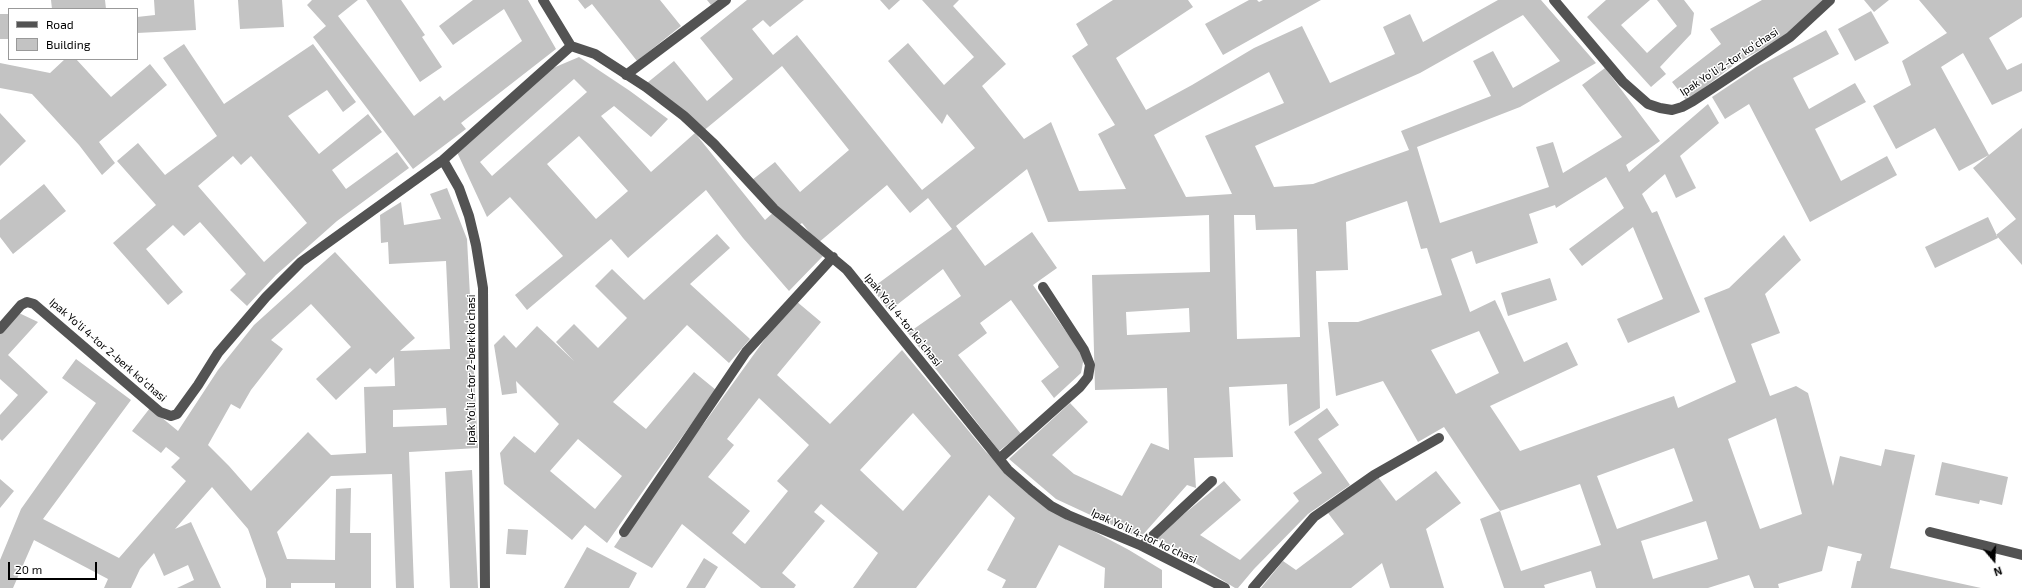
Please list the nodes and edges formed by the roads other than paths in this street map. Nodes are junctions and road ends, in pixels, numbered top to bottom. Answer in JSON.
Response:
{"nodes":[{"id":1,"x":543,"y":0,"type":"edge"},
{"id":2,"x":726,"y":0,"type":"edge"},
{"id":3,"x":1554,"y":0,"type":"edge"},
{"id":4,"x":1830,"y":0,"type":"edge"},
{"id":5,"x":571,"y":46,"type":"junction"},
{"id":6,"x":626,"y":75,"type":"junction"},
{"id":7,"x":443,"y":160,"type":"junction"},
{"id":8,"x":833,"y":257,"type":"junction"},
{"id":9,"x":1042,"y":287,"type":"dead end"},
{"id":10,"x":0,"y":328,"type":"edge"},
{"id":11,"x":1439,"y":438,"type":"dead end"},
{"id":12,"x":999,"y":459,"type":"junction"},
{"id":13,"x":1212,"y":482,"type":"dead end"},
{"id":14,"x":624,"y":532,"type":"dead end"},
{"id":15,"x":1930,"y":532,"type":"dead end"},
{"id":16,"x":1142,"y":546,"type":"junction"},
{"id":17,"x":2022,"y":555,"type":"edge"},
{"id":18,"x":485,"y":588,"type":"edge"},
{"id":19,"x":1225,"y":588,"type":"edge"},
{"id":20,"x":1253,"y":588,"type":"edge"}],
"edges":[{"from":1,"to":5,"type":"street"},
{"from":2,"to":6,"type":"street"},
{"from":3,"to":4,"type":"street","name":"Ipak Yoʻli 2-tor koʻchasi"},
{"from":5,"to":6,"type":"street","name":"Ipak Yoʻli 4-tor koʻchasi"},
{"from":5,"to":7,"type":"street","name":"Ipak Yoʻli 4-tor 2-berk koʻchasi"},
{"from":6,"to":8,"type":"street","name":"Ipak Yoʻli 4-tor koʻchasi"},
{"from":7,"to":10,"type":"street","name":"Ipak Yoʻli 4-tor 2-berk koʻchasi"},
{"from":7,"to":18,"type":"street","name":"Ipak Yoʻli 4-tor 2-berk koʻchasi"},
{"from":8,"to":12,"type":"street","name":"Ipak Yoʻli 4-tor koʻchasi"},
{"from":8,"to":14,"type":"street"},
{"from":9,"to":12,"type":"street"},
{"from":11,"to":20,"type":"street"},
{"from":12,"to":16,"type":"street","name":"Ipak Yoʻli 4-tor koʻchasi"},
{"from":13,"to":16,"type":"street"},
{"from":15,"to":17,"type":"street"},
{"from":16,"to":19,"type":"street","name":"Ipak Yoʻli 4-tor koʻchasi"}]}
